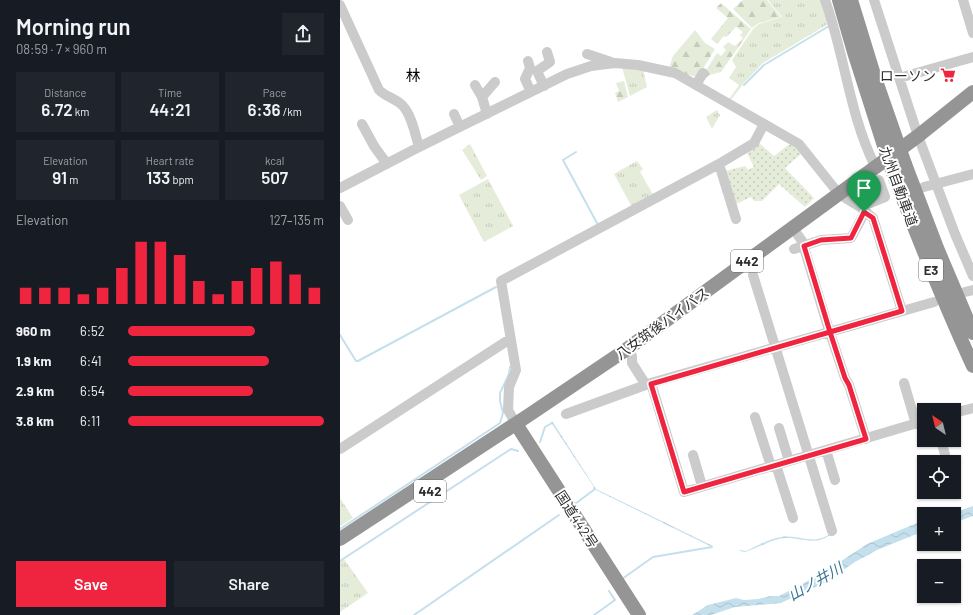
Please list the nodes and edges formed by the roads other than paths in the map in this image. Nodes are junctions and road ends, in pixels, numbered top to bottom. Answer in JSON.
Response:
{"nodes":[{"id":1,"x":825,"y":0,"type":"edge"},
{"id":2,"x":839,"y":0,"type":"edge"},
{"id":3,"x":851,"y":0,"type":"edge"},
{"id":4,"x":874,"y":0,"type":"edge"},
{"id":5,"x":963,"y":0,"type":"edge"},
{"id":6,"x":340,"y":5,"type":"edge"},
{"id":7,"x":973,"y":33,"type":"edge"},
{"id":8,"x":547,"y":52,"type":"dead end"},
{"id":9,"x":587,"y":54,"type":"dead end"},
{"id":10,"x":973,"y":57,"type":"edge"},
{"id":11,"x":528,"y":61,"type":"dead end"},
{"id":12,"x":615,"y":64,"type":"junction"},
{"id":13,"x":703,"y":73,"type":"dead end"},
{"id":14,"x":899,"y":78,"type":"junction"},
{"id":15,"x":495,"y":82,"type":"dead end"},
{"id":16,"x":696,"y":85,"type":"junction"},
{"id":17,"x":475,"y":86,"type":"dead end"},
{"id":18,"x":544,"y":86,"type":"junction"},
{"id":19,"x":531,"y":92,"type":"junction"},
{"id":20,"x":973,"y":92,"type":"edge"},
{"id":21,"x":482,"y":97,"type":"junction"},
{"id":22,"x":973,"y":105,"type":"edge"},
{"id":23,"x":454,"y":114,"type":"dead end"},
{"id":24,"x":487,"y":114,"type":"junction"},
{"id":25,"x":362,"y":124,"type":"dead end"},
{"id":26,"x":764,"y":124,"type":"junction"},
{"id":27,"x":460,"y":127,"type":"junction"},
{"id":28,"x":919,"y":139,"type":"junction"},
{"id":29,"x":419,"y":147,"type":"junction"},
{"id":30,"x":387,"y":164,"type":"junction"},
{"id":31,"x":719,"y":164,"type":"junction"},
{"id":32,"x":877,"y":173,"type":"junction"},
{"id":33,"x":973,"y":174,"type":"edge"},
{"id":34,"x":935,"y":184,"type":"junction"},
{"id":35,"x":924,"y":187,"type":"dead end"},
{"id":36,"x":340,"y":188,"type":"edge"},
{"id":37,"x":842,"y":196,"type":"junction"},
{"id":38,"x":340,"y":206,"type":"edge"},
{"id":39,"x":862,"y":210,"type":"junction"},
{"id":40,"x":736,"y":219,"type":"dead end"},
{"id":41,"x":348,"y":220,"type":"dead end"},
{"id":42,"x":800,"y":240,"type":"junction"},
{"id":43,"x":794,"y":249,"type":"dead end"},
{"id":44,"x":753,"y":275,"type":"dead end"},
{"id":45,"x":973,"y":276,"type":"edge"},
{"id":46,"x":934,"y":302,"type":"dead end"},
{"id":47,"x":902,"y":311,"type":"junction"},
{"id":48,"x":830,"y":332,"type":"junction"},
{"id":49,"x":973,"y":333,"type":"edge"},
{"id":50,"x":510,"y":339,"type":"junction"},
{"id":51,"x":776,"y":347,"type":"junction"},
{"id":52,"x":629,"y":352,"type":"junction"},
{"id":53,"x":973,"y":366,"type":"edge"},
{"id":54,"x":904,"y":383,"type":"dead end"},
{"id":55,"x":648,"y":384,"type":"junction"},
{"id":56,"x":973,"y":408,"type":"edge"},
{"id":57,"x":961,"y":411,"type":"edge"},
{"id":58,"x":566,"y":414,"type":"dead end"},
{"id":59,"x":917,"y":416,"type":"edge"},
{"id":60,"x":754,"y":417,"type":"dead end"},
{"id":61,"x":917,"y":424,"type":"edge"},
{"id":62,"x":518,"y":428,"type":"junction"},
{"id":63,"x":779,"y":428,"type":"dead end"},
{"id":64,"x":866,"y":439,"type":"junction"},
{"id":65,"x":340,"y":449,"type":"edge"},
{"id":66,"x":826,"y":450,"type":"junction"},
{"id":67,"x":693,"y":455,"type":"dead end"},
{"id":68,"x":809,"y":455,"type":"junction"},
{"id":69,"x":790,"y":461,"type":"junction"},
{"id":70,"x":774,"y":466,"type":"junction"},
{"id":71,"x":835,"y":480,"type":"dead end"},
{"id":72,"x":702,"y":486,"type":"junction"},
{"id":73,"x":793,"y":518,"type":"dead end"},
{"id":74,"x":832,"y":531,"type":"dead end"},
{"id":75,"x":340,"y":539,"type":"edge"},
{"id":76,"x":340,"y":550,"type":"edge"},
{"id":77,"x":639,"y":615,"type":"edge"}],
"edges":[{"from":1,"to":32,"type":"street"},
{"from":2,"to":53,"type":"highway","name":"九州自動車道","number":"E3","bridge":true},
{"from":3,"to":49,"type":"highway","name":"九州自動車道","number":"E3","bridge":true},
{"from":4,"to":14,"type":"street"},
{"from":5,"to":7,"type":"street"},
{"from":6,"to":29,"type":"street"},
{"from":8,"to":18,"type":"street"},
{"from":9,"to":12,"type":"street"},
{"from":10,"to":14,"type":"street"},
{"from":11,"to":19,"type":"street"},
{"from":12,"to":16,"type":"street"},
{"from":12,"to":18,"type":"street"},
{"from":13,"to":16,"type":"street"},
{"from":14,"to":28,"type":"street"},
{"from":15,"to":21,"type":"street"},
{"from":16,"to":26,"type":"street"},
{"from":17,"to":21,"type":"street"},
{"from":18,"to":19,"type":"street"},
{"from":19,"to":24,"type":"street"},
{"from":20,"to":28,"type":"highway","name":"八女筑後バイパス","number":"442"},
{"from":21,"to":24,"type":"street"},
{"from":22,"to":28,"type":"highway","name":"八女筑後バイパス","number":"442"},
{"from":23,"to":27,"type":"street"},
{"from":24,"to":27,"type":"street"},
{"from":25,"to":30,"type":"street"},
{"from":26,"to":31,"type":"street"},
{"from":26,"to":37,"type":"street"},
{"from":27,"to":29,"type":"street"},
{"from":28,"to":32,"type":"highway","name":"八女筑後バイパス","number":"442"},
{"from":28,"to":34,"type":"street"},
{"from":28,"to":37,"type":"highway","name":"八女筑後バイパス","number":"442"},
{"from":29,"to":30,"type":"street"},
{"from":30,"to":36,"type":"street"},
{"from":31,"to":40,"type":"street"},
{"from":31,"to":50,"type":"street"},
{"from":32,"to":37,"type":"highway","name":"八女筑後バイパス","number":"442"},
{"from":32,"to":39,"type":"street"},
{"from":33,"to":34,"type":"street"},
{"from":34,"to":35,"type":"street"},
{"from":34,"to":45,"type":"street"},
{"from":37,"to":39,"type":"street"},
{"from":37,"to":42,"type":"highway","name":"八女筑後バイパス","number":"442"},
{"from":37,"to":52,"type":"highway","name":"八女筑後バイパス","number":"442"},
{"from":38,"to":41,"type":"street"},
{"from":39,"to":42,"type":"street"},
{"from":39,"to":47,"type":"street"},
{"from":42,"to":43,"type":"street"},
{"from":42,"to":48,"type":"street"},
{"from":42,"to":52,"type":"highway","name":"八女筑後バイパス","number":"442"},
{"from":44,"to":51,"type":"street"},
{"from":46,"to":47,"type":"street"},
{"from":47,"to":48,"type":"street"},
{"from":48,"to":51,"type":"street"},
{"from":48,"to":64,"type":"street"},
{"from":50,"to":62,"type":"street"},
{"from":50,"to":65,"type":"street"},
{"from":51,"to":55,"type":"street"},
{"from":51,"to":68,"type":"street"},
{"from":52,"to":55,"type":"street"},
{"from":52,"to":62,"type":"highway","name":"八女筑後バイパス","number":"442"},
{"from":54,"to":59,"type":"street"},
{"from":55,"to":58,"type":"street"},
{"from":55,"to":72,"type":"street"},
{"from":56,"to":57,"type":"street"},
{"from":60,"to":70,"type":"street"},
{"from":61,"to":64,"type":"street"},
{"from":62,"to":75,"type":"highway","name":"八女筑後バイパス","number":"442"},
{"from":62,"to":76,"type":"highway","name":"八女筑後バイパス","number":"442"},
{"from":62,"to":77,"type":"highway","name":"国道442号"},
{"from":63,"to":69,"type":"street"},
{"from":64,"to":66,"type":"street"},
{"from":66,"to":68,"type":"street"},
{"from":66,"to":71,"type":"street"},
{"from":67,"to":72,"type":"street"},
{"from":68,"to":69,"type":"street"},
{"from":68,"to":74,"type":"street"},
{"from":69,"to":70,"type":"street"},
{"from":70,"to":72,"type":"street"},
{"from":70,"to":73,"type":"street"}]}
